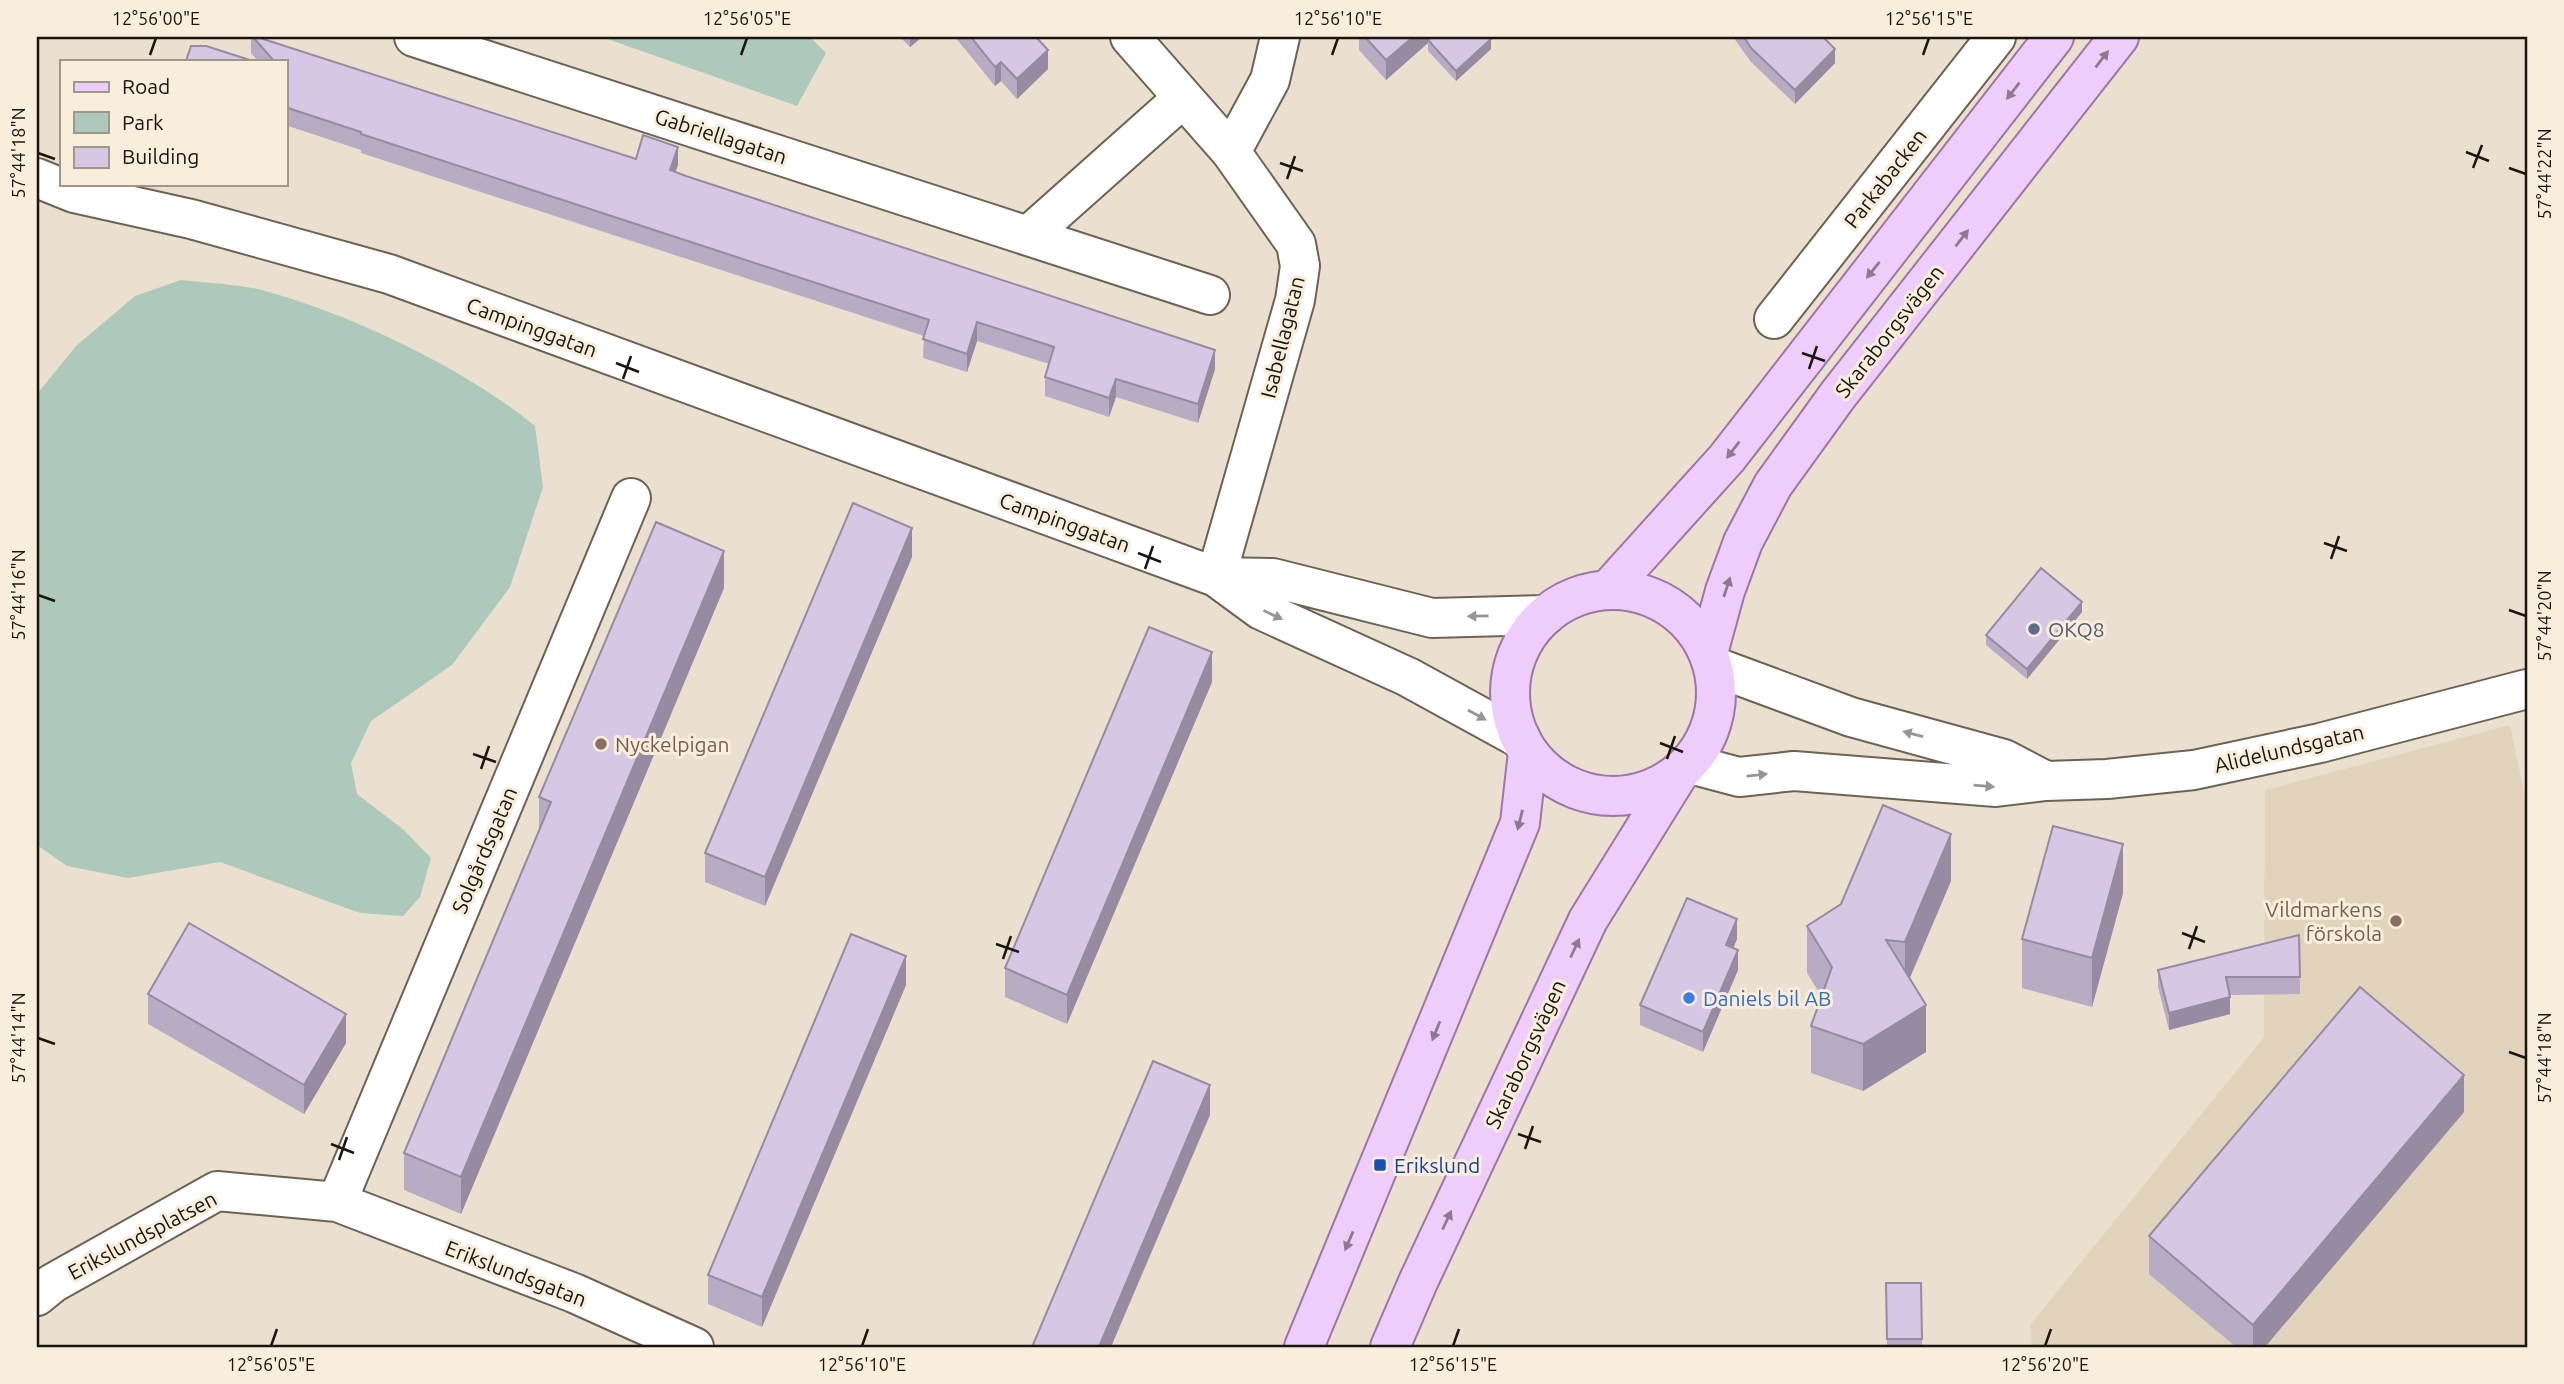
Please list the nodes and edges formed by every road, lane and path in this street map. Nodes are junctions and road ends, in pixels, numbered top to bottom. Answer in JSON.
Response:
{"nodes":[{"id":1,"x":414,"y":37,"type":"edge"},
{"id":2,"x":1130,"y":37,"type":"edge"},
{"id":3,"x":1280,"y":37,"type":"edge"},
{"id":4,"x":1996,"y":37,"type":"edge"},
{"id":5,"x":2054,"y":37,"type":"edge"},
{"id":6,"x":2119,"y":37,"type":"edge"},
{"id":7,"x":1183,"y":98,"type":"junction"},
{"id":8,"x":1231,"y":152,"type":"junction"},
{"id":9,"x":37,"y":178,"type":"edge"},
{"id":10,"x":1028,"y":236,"type":"junction"},
{"id":11,"x":1210,"y":295,"type":"dead end"},
{"id":12,"x":1774,"y":319,"type":"dead end"},
{"id":13,"x":631,"y":498,"type":"dead end"},
{"id":14,"x":1216,"y":577,"type":"junction"},
{"id":15,"x":1608,"y":590,"type":"junction"},
{"id":16,"x":1546,"y":615,"type":"junction"},
{"id":17,"x":1711,"y":659,"type":"junction"},
{"id":18,"x":2527,"y":689,"type":"edge"},
{"id":19,"x":1524,"y":746,"type":"junction"},
{"id":20,"x":1685,"y":768,"type":"junction"},
{"id":21,"x":2046,"y":781,"type":"junction"},
{"id":22,"x":337,"y":1202,"type":"junction"},
{"id":23,"x":37,"y":1296,"type":"edge"},
{"id":24,"x":694,"y":1347,"type":"edge"},
{"id":25,"x":1304,"y":1347,"type":"edge"},
{"id":26,"x":1390,"y":1347,"type":"edge"}],
"edges":[{"from":1,"to":10,"type":"street","name":"Gabriellagatan"},
{"from":2,"to":7,"type":"street","name":"Isabellagatan"},
{"from":3,"to":8,"type":"street"},
{"from":4,"to":12,"type":"street","name":"Parkabacken"},
{"from":5,"to":15,"type":"main road","one_way":true},
{"from":17,"to":6,"type":"main road","name":"Skaraborgsvägen","one_way":true},
{"from":7,"to":8,"type":"street","name":"Isabellagatan"},
{"from":7,"to":10,"type":"street"},
{"from":8,"to":14,"type":"street","name":"Isabellagatan"},
{"from":9,"to":14,"type":"street","name":"Campinggatan"},
{"from":10,"to":11,"type":"street","name":"Gabriellagatan"},
{"from":13,"to":22,"type":"street","name":"Solgårdsgatan"},
{"from":16,"to":14,"type":"street","name":"Campinggatan","one_way":true},
{"from":14,"to":19,"type":"street","name":"Campinggatan","one_way":true},
{"from":15,"to":16,"type":"main road"},
{"from":15,"to":17,"type":"main road"},
{"from":16,"to":19,"type":"main road"},
{"from":17,"to":20,"type":"main road"},
{"from":21,"to":17,"type":"street","name":"Alidelundsgatan","one_way":true},
{"from":18,"to":21,"type":"street","name":"Alidelundsgatan"},
{"from":19,"to":20,"type":"main road"},
{"from":19,"to":25,"type":"main road","one_way":true},
{"from":20,"to":21,"type":"street","name":"Alidelundsgatan","one_way":true},
{"from":26,"to":20,"type":"main road","name":"Skaraborgsvägen","one_way":true},
{"from":22,"to":23,"type":"street","name":"Erikslundsplatsen"},
{"from":22,"to":24,"type":"street","name":"Erikslundsgatan"}]}
